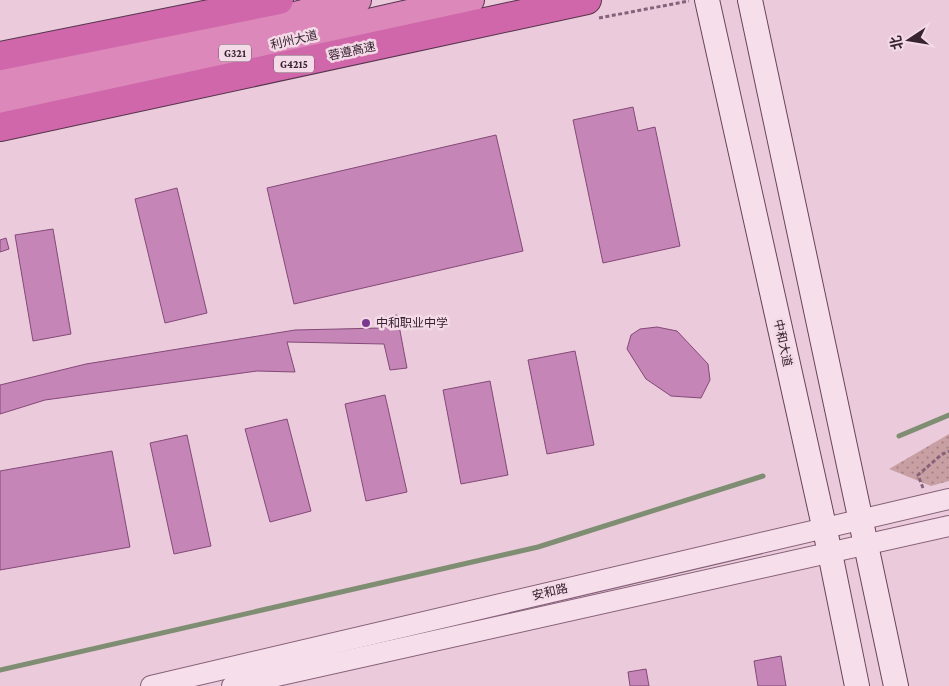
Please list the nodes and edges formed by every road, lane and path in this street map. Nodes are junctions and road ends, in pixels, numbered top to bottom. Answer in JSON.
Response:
{"nodes":[{"id":1,"x":279,"y":0,"type":"edge"},
{"id":2,"x":357,"y":0,"type":"edge"},
{"id":3,"x":470,"y":0,"type":"edge"},
{"id":4,"x":587,"y":0,"type":"edge"},
{"id":5,"x":707,"y":0,"type":"edge"},
{"id":6,"x":750,"y":0,"type":"edge"},
{"id":7,"x":0,"y":56,"type":"edge"},
{"id":8,"x":0,"y":80,"type":"edge"},
{"id":9,"x":0,"y":104,"type":"edge"},
{"id":10,"x":0,"y":127,"type":"edge"},
{"id":11,"x":949,"y":451,"type":"edge"},
{"id":12,"x":949,"y":498,"type":"edge"},
{"id":13,"x":928,"y":503,"type":"junction"},
{"id":14,"x":862,"y":518,"type":"junction"},
{"id":15,"x":949,"y":526,"type":"edge"},
{"id":16,"x":824,"y":527,"type":"junction"},
{"id":17,"x":867,"y":545,"type":"junction"},
{"id":18,"x":830,"y":553,"type":"junction"},
{"id":19,"x":260,"y":676,"type":"edge"},
{"id":20,"x":151,"y":686,"type":"edge"},
{"id":21,"x":232,"y":686,"type":"edge"},
{"id":22,"x":857,"y":686,"type":"edge"},
{"id":23,"x":896,"y":686,"type":"edge"}],
"edges":[{"from":1,"to":7,"type":"highway"},
{"from":2,"to":8,"type":"highway","name":"利州大道","number":"G321"},
{"from":3,"to":9,"type":"highway","name":"利州大道","number":"G321"},
{"from":4,"to":10,"type":"highway","name":"蓉遵高速","number":"G4215"},
{"from":5,"to":16,"type":"main road","name":"中和大道"},
{"from":6,"to":14,"type":"main road"},
{"from":11,"to":13,"type":"path"},
{"from":12,"to":13,"type":"street","name":"安和路"},
{"from":13,"to":14,"type":"street","name":"安和路"},
{"from":14,"to":16,"type":"street","name":"安和路"},
{"from":14,"to":17,"type":"main road"},
{"from":15,"to":17,"type":"street","name":"安和路"},
{"from":16,"to":18,"type":"main road","name":"中和大道"},
{"from":16,"to":19,"type":"street","name":"安和路"},
{"from":17,"to":18,"type":"street","name":"安和路"},
{"from":17,"to":23,"type":"main road"},
{"from":18,"to":19,"type":"street","name":"安和路"},
{"from":18,"to":22,"type":"main road","name":"中和大道"},
{"from":19,"to":20,"type":"street","name":"安和路"},
{"from":19,"to":21,"type":"street","name":"安和路"}]}
